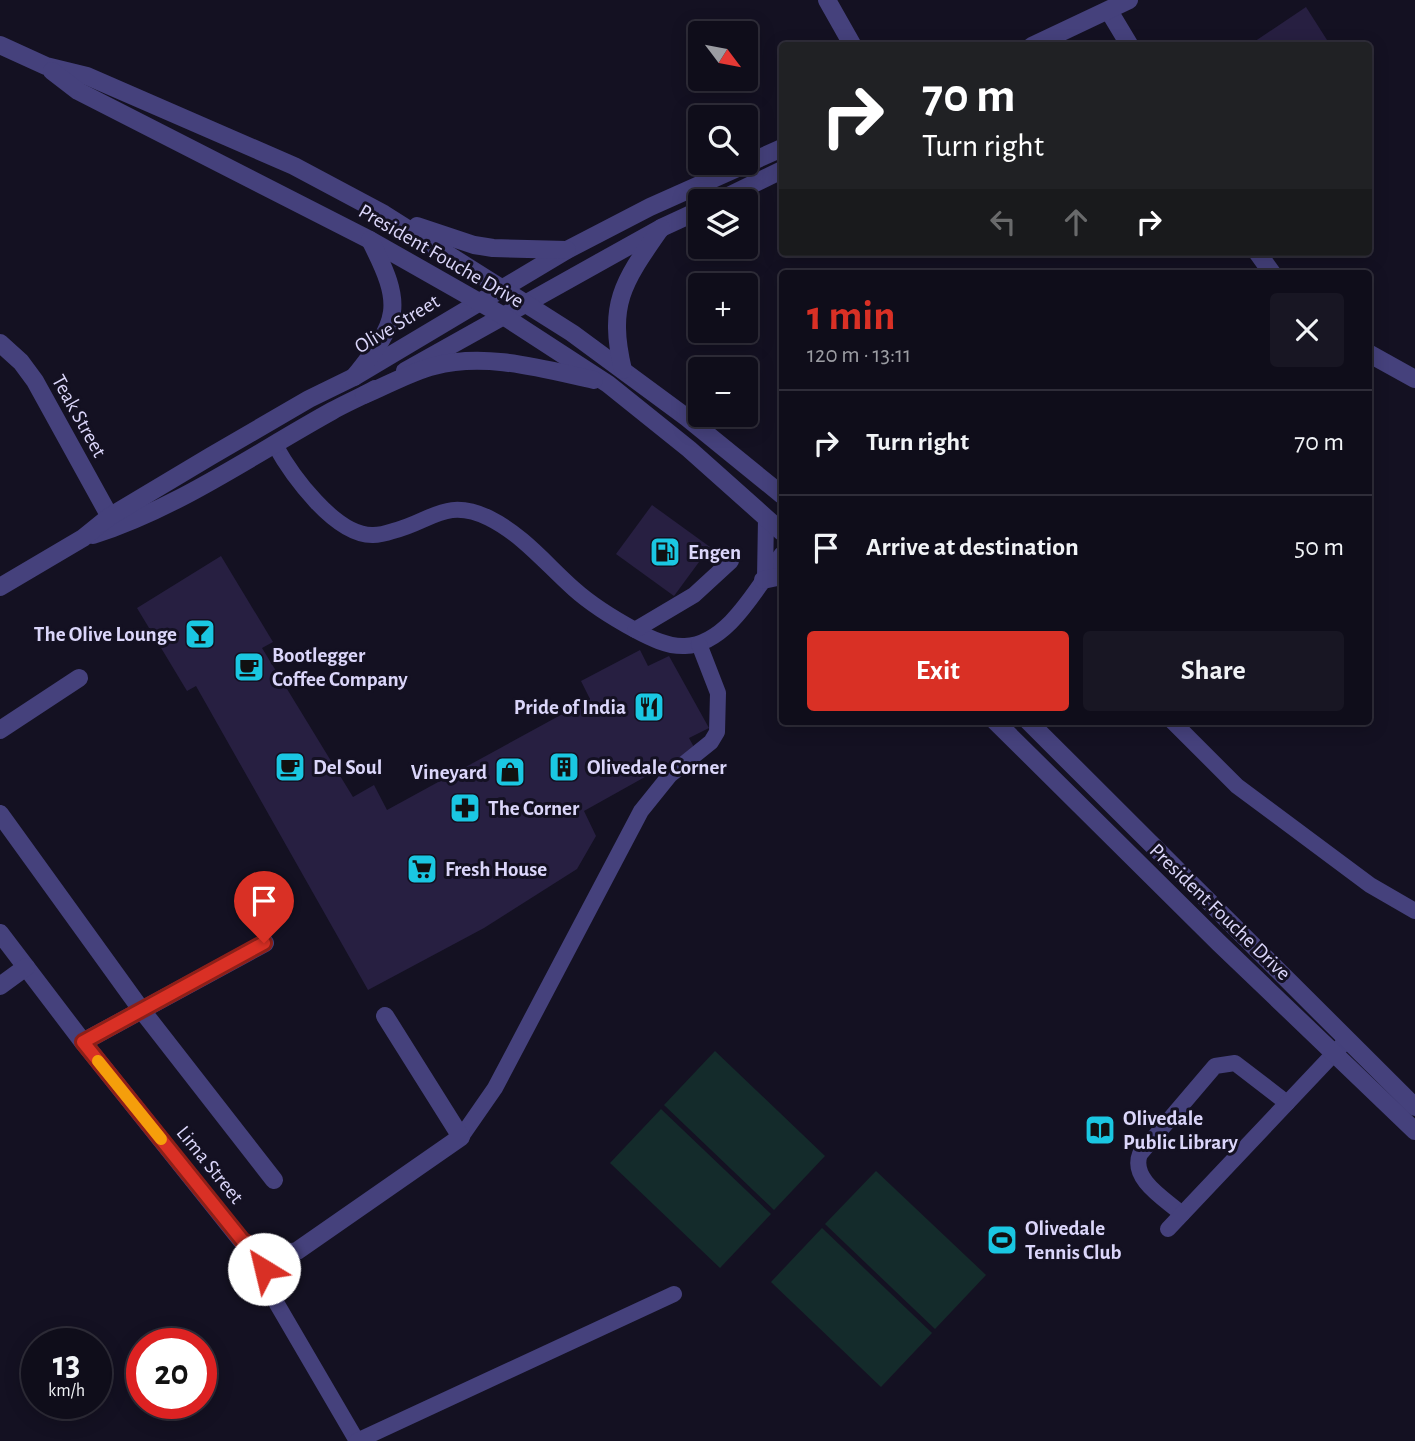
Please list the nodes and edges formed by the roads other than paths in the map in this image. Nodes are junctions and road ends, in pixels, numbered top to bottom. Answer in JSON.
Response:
{"nodes":[{"id":1,"x":827,"y":0,"type":"edge"},
{"id":2,"x":1129,"y":0,"type":"edge"},
{"id":3,"x":1109,"y":11,"type":"junction"},
{"id":4,"x":851,"y":42,"type":"edge"},
{"id":5,"x":1041,"y":42,"type":"edge"},
{"id":6,"x":1128,"y":42,"type":"edge"},
{"id":7,"x":0,"y":45,"type":"edge"},
{"id":8,"x":46,"y":66,"type":"junction"},
{"id":9,"x":779,"y":149,"type":"edge"},
{"id":10,"x":779,"y":171,"type":"edge"},
{"id":11,"x":743,"y":189,"type":"edge"},
{"id":12,"x":384,"y":214,"type":"junction"},
{"id":13,"x":688,"y":216,"type":"edge"},
{"id":14,"x":661,"y":228,"type":"junction"},
{"id":15,"x":370,"y":240,"type":"junction"},
{"id":16,"x":567,"y":250,"type":"junction"},
{"id":17,"x":502,"y":287,"type":"junction"},
{"id":18,"x":478,"y":302,"type":"junction"},
{"id":19,"x":527,"y":303,"type":"junction"},
{"id":20,"x":502,"y":315,"type":"junction"},
{"id":21,"x":0,"y":343,"type":"edge"},
{"id":22,"x":1372,"y":355,"type":"edge"},
{"id":23,"x":623,"y":370,"type":"junction"},
{"id":24,"x":354,"y":377,"type":"junction"},
{"id":25,"x":1415,"y":379,"type":"edge"},
{"id":26,"x":608,"y":384,"type":"junction"},
{"id":27,"x":363,"y":395,"type":"junction"},
{"id":28,"x":275,"y":445,"type":"junction"},
{"id":29,"x":779,"y":493,"type":"edge"},
{"id":30,"x":766,"y":518,"type":"junction"},
{"id":31,"x":113,"y":522,"type":"junction"},
{"id":32,"x":779,"y":529,"type":"edge"},
{"id":33,"x":779,"y":560,"type":"edge"},
{"id":34,"x":731,"y":561,"type":"dead end"},
{"id":35,"x":770,"y":578,"type":"edge"},
{"id":36,"x":0,"y":587,"type":"edge"},
{"id":37,"x":635,"y":630,"type":"junction"},
{"id":38,"x":699,"y":644,"type":"junction"},
{"id":39,"x":79,"y":678,"type":"dead end"},
{"id":40,"x":999,"y":725,"type":"edge"},
{"id":41,"x":1031,"y":725,"type":"edge"},
{"id":42,"x":1176,"y":725,"type":"edge"},
{"id":43,"x":0,"y":730,"type":"edge"},
{"id":44,"x":0,"y":814,"type":"edge"},
{"id":45,"x":1415,"y":911,"type":"edge"},
{"id":46,"x":0,"y":933,"type":"edge"},
{"id":47,"x":264,"y":943,"type":"dead end"},
{"id":48,"x":26,"y":967,"type":"junction"},
{"id":49,"x":0,"y":986,"type":"edge"},
{"id":50,"x":140,"y":1008,"type":"junction"},
{"id":51,"x":386,"y":1016,"type":"dead end"},
{"id":52,"x":1348,"y":1040,"type":"junction"},
{"id":53,"x":83,"y":1042,"type":"junction"},
{"id":54,"x":1333,"y":1054,"type":"junction"},
{"id":55,"x":1287,"y":1103,"type":"junction"},
{"id":56,"x":1415,"y":1107,"type":"edge"},
{"id":57,"x":1415,"y":1131,"type":"edge"},
{"id":58,"x":461,"y":1138,"type":"junction"},
{"id":59,"x":274,"y":1180,"type":"dead end"},
{"id":60,"x":1182,"y":1214,"type":"junction"},
{"id":61,"x":1168,"y":1228,"type":"dead end"},
{"id":62,"x":258,"y":1251,"type":"junction"},
{"id":63,"x":674,"y":1294,"type":"dead end"},
{"id":64,"x":357,"y":1441,"type":"edge"}],
"edges":[{"from":1,"to":4,"type":"street"},
{"from":2,"to":3,"type":"street"},
{"from":3,"to":5,"type":"street"},
{"from":3,"to":6,"type":"street"},
{"from":7,"to":8,"type":"street","name":"President Fouche Drive"},
{"from":8,"to":12,"type":"street","name":"President Fouche Drive"},
{"from":8,"to":15,"type":"street","name":"President Fouche Drive"},
{"from":9,"to":16,"type":"street","name":"Olive Street"},
{"from":10,"to":11,"type":"street"},
{"from":12,"to":16,"type":"street"},
{"from":12,"to":17,"type":"street","name":"President Fouche Drive"},
{"from":13,"to":14,"type":"street","name":"Olive Street"},
{"from":14,"to":19,"type":"street","name":"Olive Street"},
{"from":14,"to":23,"type":"street"},
{"from":15,"to":18,"type":"street","name":"President Fouche Drive"},
{"from":15,"to":24,"type":"street"},
{"from":16,"to":17,"type":"street","name":"Olive Street"},
{"from":17,"to":18,"type":"street","name":"Olive Street"},
{"from":17,"to":19,"type":"street","name":"President Fouche Drive"},
{"from":18,"to":20,"type":"street","name":"President Fouche Drive"},
{"from":18,"to":24,"type":"street","name":"Olive Street"},
{"from":19,"to":20,"type":"street","name":"Olive Street"},
{"from":19,"to":23,"type":"street","name":"President Fouche Drive"},
{"from":20,"to":26,"type":"street","name":"President Fouche Drive"},
{"from":20,"to":27,"type":"street","name":"Olive Street"},
{"from":21,"to":31,"type":"street","name":"Teak Street"},
{"from":22,"to":25,"type":"street"},
{"from":23,"to":29,"type":"street","name":"President Fouche Drive"},
{"from":24,"to":31,"type":"street","name":"Olive Street"},
{"from":26,"to":27,"type":"street"},
{"from":26,"to":30,"type":"street","name":"President Fouche Drive"},
{"from":27,"to":28,"type":"street","name":"Olive Street"},
{"from":28,"to":31,"type":"street","name":"Olive Street"},
{"from":28,"to":37,"type":"lane"},
{"from":30,"to":32,"type":"street","name":"President Fouche Drive"},
{"from":30,"to":35,"type":"lane"},
{"from":31,"to":36,"type":"street","name":"Olive Street"},
{"from":33,"to":35,"type":"lane"},
{"from":34,"to":37,"type":"lane"},
{"from":35,"to":38,"type":"lane"},
{"from":37,"to":38,"type":"lane"},
{"from":38,"to":58,"type":"lane"},
{"from":39,"to":43,"type":"street"},
{"from":40,"to":54,"type":"street","name":"President Fouche Drive"},
{"from":41,"to":52,"type":"street","name":"President Fouche Drive"},
{"from":42,"to":45,"type":"lane"},
{"from":44,"to":50,"type":"street"},
{"from":46,"to":48,"type":"street","name":"Lima Street"},
{"from":47,"to":50,"type":"street"},
{"from":48,"to":49,"type":"street"},
{"from":48,"to":53,"type":"street","name":"Lima Street"},
{"from":50,"to":53,"type":"street"},
{"from":50,"to":59,"type":"street"},
{"from":51,"to":58,"type":"street"},
{"from":52,"to":54,"type":"lane"},
{"from":52,"to":56,"type":"street","name":"President Fouche Drive"},
{"from":53,"to":62,"type":"street","name":"Lima Street"},
{"from":54,"to":55,"type":"lane"},
{"from":54,"to":57,"type":"street","name":"President Fouche Drive"},
{"from":55,"to":60,"type":"lane"},
{"from":55,"to":60,"type":"lane"},
{"from":58,"to":62,"type":"street"},
{"from":60,"to":61,"type":"lane"},
{"from":62,"to":64,"type":"lane"},
{"from":63,"to":64,"type":"lane"}]}
